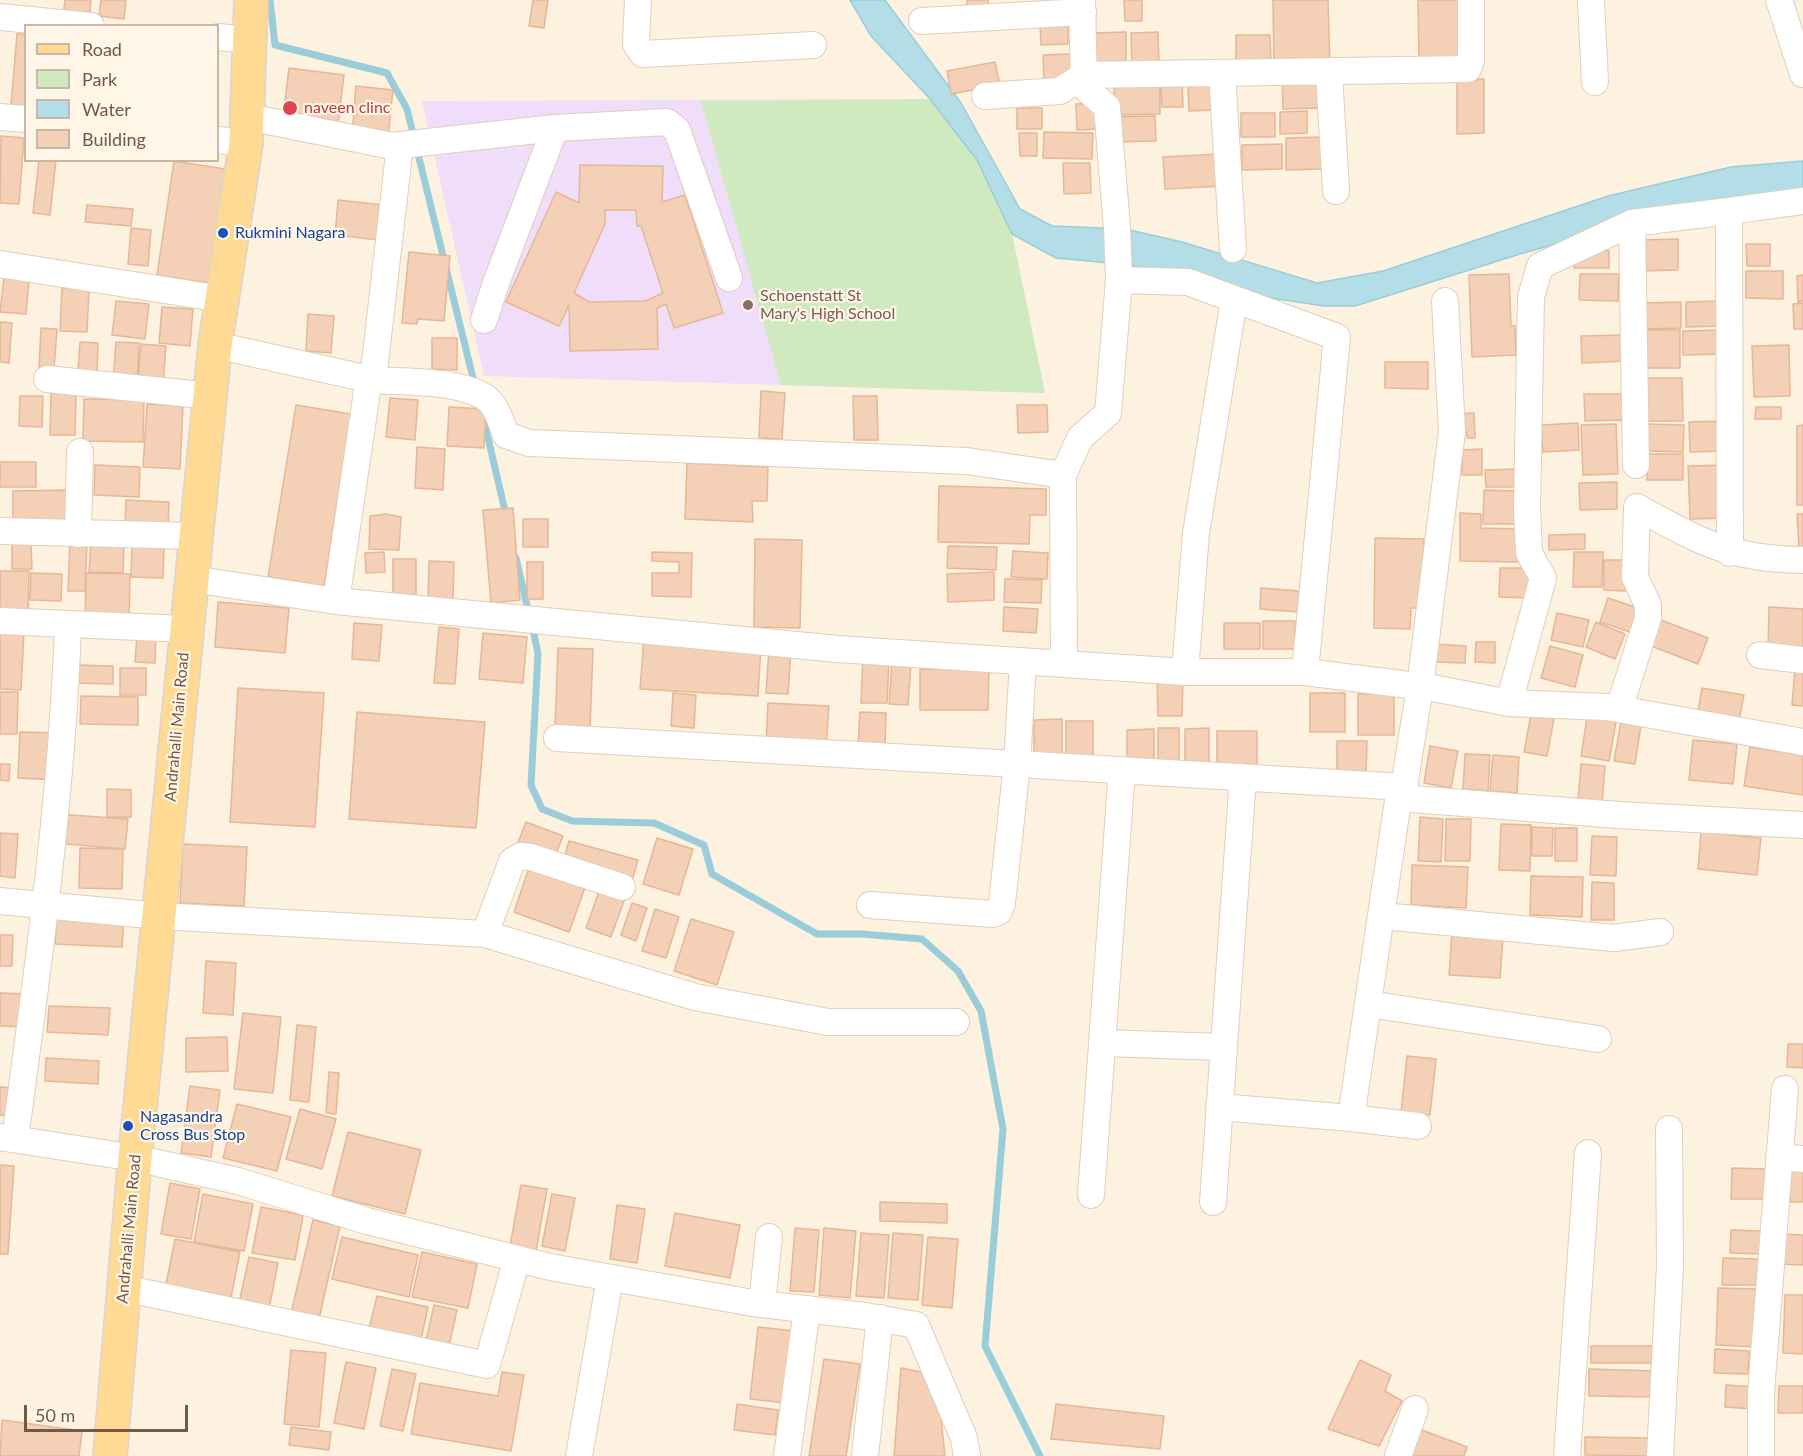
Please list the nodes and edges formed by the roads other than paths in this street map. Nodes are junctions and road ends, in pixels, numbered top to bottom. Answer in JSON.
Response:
{"nodes":[{"id":1,"x":251,"y":0,"type":"edge"},
{"id":2,"x":638,"y":0,"type":"edge"},
{"id":3,"x":1472,"y":0,"type":"edge"},
{"id":4,"x":1591,"y":0,"type":"edge"},
{"id":5,"x":1779,"y":0,"type":"edge"},
{"id":6,"x":1083,"y":6,"type":"edge"},
{"id":7,"x":0,"y":17,"type":"edge"},
{"id":8,"x":922,"y":21,"type":"dead end"},
{"id":9,"x":71,"y":24,"type":"edge"},
{"id":10,"x":219,"y":37,"type":"edge"},
{"id":11,"x":250,"y":40,"type":"junction"},
{"id":12,"x":1797,"y":40,"type":"edge"},
{"id":13,"x":813,"y":45,"type":"dead end"},
{"id":14,"x":1222,"y":73,"type":"junction"},
{"id":15,"x":1329,"y":73,"type":"junction"},
{"id":16,"x":1803,"y":74,"type":"edge"},
{"id":17,"x":1084,"y":75,"type":"junction"},
{"id":18,"x":1595,"y":82,"type":"dead end"},
{"id":19,"x":984,"y":96,"type":"dead end"},
{"id":20,"x":0,"y":117,"type":"edge"},
{"id":21,"x":24,"y":119,"type":"edge"},
{"id":22,"x":555,"y":128,"type":"junction"},
{"id":23,"x":237,"y":133,"type":"edge"},
{"id":24,"x":400,"y":145,"type":"junction"},
{"id":25,"x":1336,"y":190,"type":"dead end"},
{"id":26,"x":1803,"y":201,"type":"edge"},
{"id":27,"x":1730,"y":211,"type":"junction"},
{"id":28,"x":1632,"y":223,"type":"junction"},
{"id":29,"x":1233,"y":249,"type":"dead end"},
{"id":30,"x":1119,"y":262,"type":"junction"},
{"id":31,"x":0,"y":264,"type":"edge"},
{"id":32,"x":729,"y":278,"type":"dead end"},
{"id":33,"x":222,"y":299,"type":"junction"},
{"id":34,"x":1234,"y":300,"type":"junction"},
{"id":35,"x":1446,"y":301,"type":"dead end"},
{"id":36,"x":484,"y":320,"type":"dead end"},
{"id":37,"x":215,"y":345,"type":"junction"},
{"id":38,"x":47,"y":379,"type":"dead end"},
{"id":39,"x":371,"y":379,"type":"junction"},
{"id":40,"x":211,"y":396,"type":"junction"},
{"id":41,"x":80,"y":452,"type":"dead end"},
{"id":42,"x":1636,"y":465,"type":"dead end"},
{"id":43,"x":1063,"y":475,"type":"junction"},
{"id":44,"x":0,"y":531,"type":"edge"},
{"id":45,"x":78,"y":534,"type":"junction"},
{"id":46,"x":197,"y":536,"type":"junction"},
{"id":47,"x":1730,"y":553,"type":"junction"},
{"id":48,"x":1803,"y":560,"type":"edge"},
{"id":49,"x":192,"y":579,"type":"junction"},
{"id":50,"x":336,"y":601,"type":"junction"},
{"id":51,"x":0,"y":621,"type":"edge"},
{"id":52,"x":68,"y":625,"type":"junction"},
{"id":53,"x":186,"y":629,"type":"junction"},
{"id":54,"x":1760,"y":655,"type":"dead end"},
{"id":55,"x":1803,"y":660,"type":"edge"},
{"id":56,"x":1023,"y":661,"type":"junction"},
{"id":57,"x":1064,"y":664,"type":"junction"},
{"id":58,"x":1185,"y":672,"type":"junction"},
{"id":59,"x":1305,"y":672,"type":"junction"},
{"id":60,"x":1420,"y":687,"type":"junction"},
{"id":61,"x":1509,"y":703,"type":"junction"},
{"id":62,"x":1619,"y":709,"type":"junction"},
{"id":63,"x":557,"y":738,"type":"dead end"},
{"id":64,"x":1803,"y":742,"type":"edge"},
{"id":65,"x":1017,"y":764,"type":"junction"},
{"id":66,"x":1122,"y":770,"type":"junction"},
{"id":67,"x":1242,"y":777,"type":"junction"},
{"id":68,"x":1400,"y":792,"type":"junction"},
{"id":69,"x":1803,"y":825,"type":"edge"},
{"id":70,"x":622,"y":887,"type":"dead end"},
{"id":71,"x":0,"y":902,"type":"edge"},
{"id":72,"x":870,"y":905,"type":"dead end"},
{"id":73,"x":46,"y":906,"type":"junction"},
{"id":74,"x":159,"y":916,"type":"junction"},
{"id":75,"x":1383,"y":916,"type":"junction"},
{"id":76,"x":1660,"y":932,"type":"dead end"},
{"id":77,"x":485,"y":934,"type":"junction"},
{"id":78,"x":1369,"y":1004,"type":"junction"},
{"id":79,"x":956,"y":1022,"type":"dead end"},
{"id":80,"x":1598,"y":1039,"type":"dead end"},
{"id":81,"x":1102,"y":1043,"type":"junction"},
{"id":82,"x":1223,"y":1047,"type":"junction"},
{"id":83,"x":1785,"y":1089,"type":"dead end"},
{"id":84,"x":1220,"y":1107,"type":"junction"},
{"id":85,"x":1351,"y":1118,"type":"junction"},
{"id":86,"x":1418,"y":1126,"type":"dead end"},
{"id":87,"x":1669,"y":1129,"type":"dead end"},
{"id":88,"x":8,"y":1138,"type":"edge"},
{"id":89,"x":1588,"y":1153,"type":"dead end"},
{"id":90,"x":135,"y":1158,"type":"junction"},
{"id":91,"x":1791,"y":1158,"type":"edge"},
{"id":92,"x":1091,"y":1195,"type":"dead end"},
{"id":93,"x":1213,"y":1202,"type":"dead end"},
{"id":94,"x":769,"y":1237,"type":"dead end"},
{"id":95,"x":517,"y":1259,"type":"junction"},
{"id":96,"x":610,"y":1278,"type":"junction"},
{"id":97,"x":123,"y":1288,"type":"junction"},
{"id":98,"x":762,"y":1304,"type":"junction"},
{"id":99,"x":807,"y":1309,"type":"junction"},
{"id":100,"x":880,"y":1318,"type":"junction"},
{"id":101,"x":1415,"y":1409,"type":"dead end"},
{"id":102,"x":110,"y":1456,"type":"edge"},
{"id":103,"x":579,"y":1456,"type":"edge"},
{"id":104,"x":787,"y":1456,"type":"edge"},
{"id":105,"x":865,"y":1456,"type":"edge"},
{"id":106,"x":967,"y":1456,"type":"edge"},
{"id":107,"x":1398,"y":1456,"type":"edge"},
{"id":108,"x":1567,"y":1456,"type":"edge"},
{"id":109,"x":1660,"y":1456,"type":"edge"},
{"id":110,"x":1761,"y":1456,"type":"edge"}],
"edges":[{"from":1,"to":11,"type":"main road","name":"Andrahalli Main Road"},
{"from":2,"to":13,"type":"street"},
{"from":3,"to":15,"type":"street"},
{"from":4,"to":18,"type":"street"},
{"from":5,"to":12,"type":"street"},
{"from":6,"to":8,"type":"street"},
{"from":6,"to":17,"type":"street"},
{"from":7,"to":9,"type":"street"},
{"from":10,"to":11,"type":"street"},
{"from":11,"to":23,"type":"main road","name":"Andrahalli Main Road"},
{"from":12,"to":16,"type":"street"},
{"from":14,"to":15,"type":"street"},
{"from":14,"to":17,"type":"street"},
{"from":14,"to":29,"type":"street"},
{"from":15,"to":25,"type":"street"},
{"from":17,"to":19,"type":"street"},
{"from":17,"to":30,"type":"street"},
{"from":20,"to":21,"type":"street"},
{"from":22,"to":24,"type":"street"},
{"from":22,"to":32,"type":"street"},
{"from":22,"to":36,"type":"street"},
{"from":23,"to":24,"type":"street"},
{"from":23,"to":33,"type":"main road","name":"Andrahalli Main Road"},
{"from":24,"to":39,"type":"street"},
{"from":26,"to":27,"type":"street"},
{"from":27,"to":28,"type":"street"},
{"from":27,"to":47,"type":"street"},
{"from":28,"to":42,"type":"street"},
{"from":28,"to":61,"type":"street"},
{"from":30,"to":34,"type":"street"},
{"from":30,"to":43,"type":"street"},
{"from":31,"to":33,"type":"street"},
{"from":33,"to":37,"type":"main road","name":"Andrahalli Main Road"},
{"from":34,"to":58,"type":"street"},
{"from":34,"to":59,"type":"street"},
{"from":35,"to":60,"type":"street"},
{"from":37,"to":39,"type":"street"},
{"from":37,"to":40,"type":"main road","name":"Andrahalli Main Road"},
{"from":38,"to":40,"type":"street"},
{"from":39,"to":43,"type":"street"},
{"from":39,"to":50,"type":"street"},
{"from":40,"to":46,"type":"main road","name":"Andrahalli Main Road"},
{"from":41,"to":45,"type":"street"},
{"from":43,"to":57,"type":"street"},
{"from":44,"to":45,"type":"street"},
{"from":45,"to":46,"type":"street"},
{"from":46,"to":49,"type":"main road","name":"Andrahalli Main Road"},
{"from":47,"to":48,"type":"street"},
{"from":47,"to":62,"type":"street"},
{"from":49,"to":50,"type":"street"},
{"from":49,"to":53,"type":"main road","name":"Andrahalli Main Road"},
{"from":50,"to":56,"type":"street"},
{"from":51,"to":52,"type":"street"},
{"from":52,"to":53,"type":"street"},
{"from":52,"to":73,"type":"street"},
{"from":53,"to":74,"type":"main road","name":"Andrahalli Main Road"},
{"from":54,"to":55,"type":"street"},
{"from":56,"to":57,"type":"street"},
{"from":56,"to":65,"type":"street"},
{"from":57,"to":58,"type":"street"},
{"from":58,"to":59,"type":"street"},
{"from":59,"to":60,"type":"street"},
{"from":60,"to":61,"type":"street"},
{"from":60,"to":68,"type":"street"},
{"from":61,"to":62,"type":"street"},
{"from":62,"to":64,"type":"street"},
{"from":63,"to":65,"type":"street"},
{"from":65,"to":66,"type":"street"},
{"from":65,"to":72,"type":"street"},
{"from":66,"to":67,"type":"street"},
{"from":66,"to":81,"type":"street"},
{"from":67,"to":68,"type":"street"},
{"from":67,"to":82,"type":"street"},
{"from":68,"to":69,"type":"street"},
{"from":68,"to":75,"type":"street"},
{"from":70,"to":77,"type":"street"},
{"from":71,"to":73,"type":"street"},
{"from":73,"to":74,"type":"street"},
{"from":73,"to":88,"type":"street"},
{"from":74,"to":77,"type":"street"},
{"from":74,"to":90,"type":"main road","name":"Andrahalli Main Road"},
{"from":75,"to":76,"type":"street"},
{"from":75,"to":78,"type":"street"},
{"from":77,"to":79,"type":"street"},
{"from":78,"to":80,"type":"street"},
{"from":78,"to":85,"type":"street"},
{"from":81,"to":82,"type":"street"},
{"from":81,"to":92,"type":"street"},
{"from":82,"to":84,"type":"street"},
{"from":83,"to":91,"type":"street"},
{"from":84,"to":85,"type":"street"},
{"from":84,"to":93,"type":"street"},
{"from":85,"to":86,"type":"street"},
{"from":87,"to":109,"type":"street"},
{"from":88,"to":90,"type":"street"},
{"from":89,"to":108,"type":"street"},
{"from":90,"to":95,"type":"street"},
{"from":90,"to":97,"type":"main road","name":"Andrahalli Main Road"},
{"from":91,"to":110,"type":"street"},
{"from":94,"to":98,"type":"street"},
{"from":95,"to":96,"type":"street"},
{"from":95,"to":97,"type":"street"},
{"from":96,"to":98,"type":"street"},
{"from":96,"to":103,"type":"street"},
{"from":97,"to":102,"type":"main road","name":"Andrahalli Main Road"},
{"from":98,"to":99,"type":"street"},
{"from":99,"to":100,"type":"street"},
{"from":99,"to":104,"type":"street"},
{"from":100,"to":105,"type":"street"},
{"from":100,"to":106,"type":"street"},
{"from":101,"to":107,"type":"street"}]}
